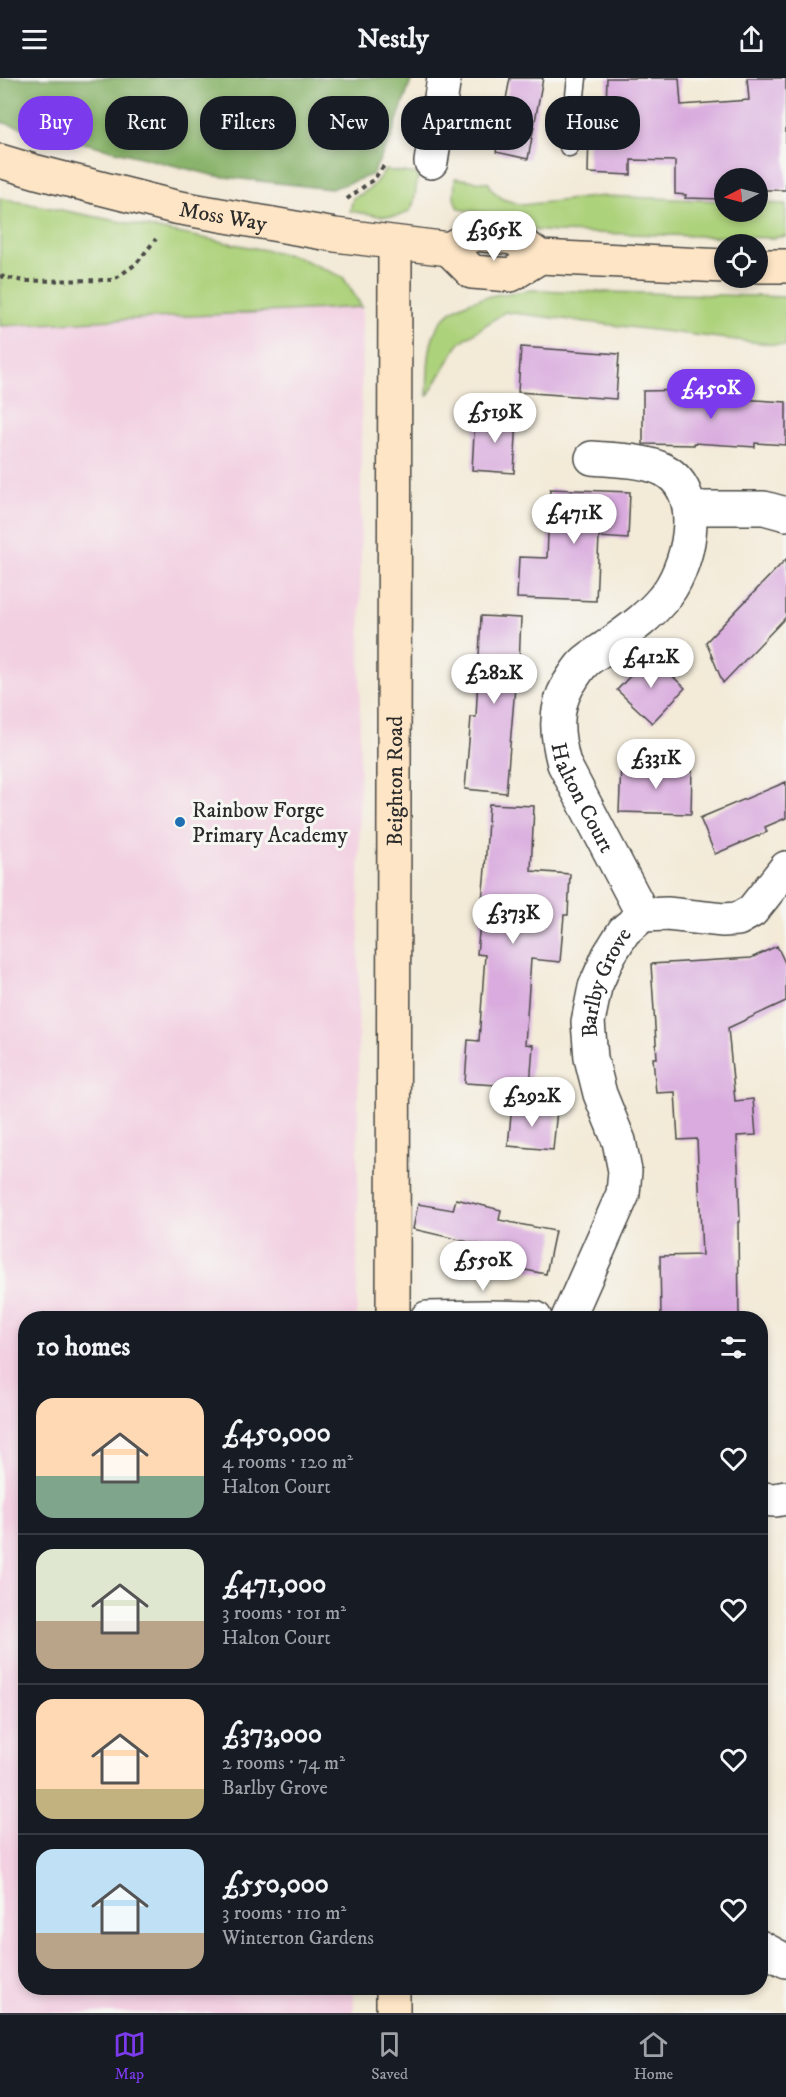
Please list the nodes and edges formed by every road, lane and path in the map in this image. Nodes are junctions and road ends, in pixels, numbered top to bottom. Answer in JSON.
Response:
{"nodes":[{"id":1,"x":444,"y":78,"type":"edge"},
{"id":2,"x":577,"y":78,"type":"edge"},
{"id":3,"x":575,"y":96,"type":"edge"},
{"id":4,"x":0,"y":161,"type":"edge"},
{"id":5,"x":430,"y":162,"type":"dead end"},
{"id":6,"x":386,"y":163,"type":"dead end"},
{"id":7,"x":175,"y":207,"type":"junction"},
{"id":8,"x":335,"y":235,"type":"junction"},
{"id":9,"x":395,"y":243,"type":"junction"},
{"id":10,"x":714,"y":266,"type":"edge"},
{"id":11,"x":768,"y":266,"type":"edge"},
{"id":12,"x":786,"y":266,"type":"edge"},
{"id":13,"x":0,"y":276,"type":"edge"},
{"id":14,"x":592,"y":459,"type":"dead end"},
{"id":15,"x":690,"y":508,"type":"junction"},
{"id":16,"x":786,"y":514,"type":"edge"},
{"id":17,"x":786,"y":868,"type":"edge"},
{"id":18,"x":643,"y":915,"type":"junction"},
{"id":19,"x":393,"y":1311,"type":"edge"},
{"id":20,"x":571,"y":1311,"type":"edge"},
{"id":21,"x":786,"y":1498,"type":"edge"},
{"id":22,"x":768,"y":1500,"type":"edge"},
{"id":23,"x":768,"y":1951,"type":"edge"},
{"id":24,"x":786,"y":1961,"type":"edge"},
{"id":25,"x":393,"y":1995,"type":"edge"},
{"id":26,"x":393,"y":2013,"type":"edge"}],
"edges":[{"from":1,"to":5,"type":"street"},
{"from":2,"to":3,"type":"lane"},
{"from":4,"to":7,"type":"street","name":"Moss Way"},
{"from":6,"to":8,"type":"path"},
{"from":7,"to":8,"type":"street","name":"Moss Way"},
{"from":7,"to":13,"type":"path"},
{"from":8,"to":9,"type":"street","name":"Moss Way"},
{"from":9,"to":10,"type":"street","name":"Moss Way"},
{"from":9,"to":19,"type":"street","name":"Beighton Road"},
{"from":11,"to":12,"type":"street"},
{"from":14,"to":15,"type":"street"},
{"from":15,"to":16,"type":"street"},
{"from":15,"to":18,"type":"street","name":"Halton Court"},
{"from":17,"to":18,"type":"street","name":"Barlby Grove"},
{"from":18,"to":20,"type":"street","name":"Barlby Grove"},
{"from":21,"to":22,"type":"street"},
{"from":23,"to":24,"type":"street"},
{"from":25,"to":26,"type":"street"}]}
